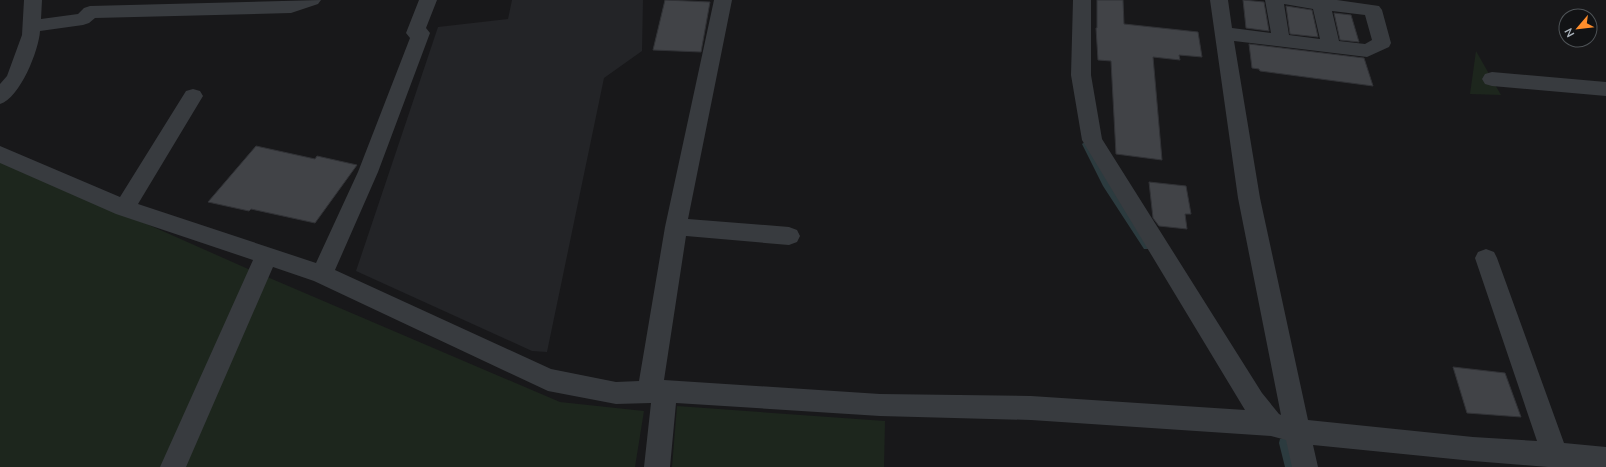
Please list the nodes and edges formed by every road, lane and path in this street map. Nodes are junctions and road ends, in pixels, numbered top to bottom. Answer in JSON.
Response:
{"nodes":[{"id":1,"x":33,"y":0,"type":"edge"},
{"id":2,"x":312,"y":0,"type":"edge"},
{"id":3,"x":428,"y":0,"type":"edge"},
{"id":4,"x":723,"y":0,"type":"edge"},
{"id":5,"x":1082,"y":0,"type":"edge"},
{"id":6,"x":1219,"y":0,"type":"edge"},
{"id":7,"x":1274,"y":0,"type":"edge"},
{"id":8,"x":1288,"y":0,"type":"edge"},
{"id":9,"x":1321,"y":4,"type":"junction"},
{"id":10,"x":31,"y":26,"type":"junction"},
{"id":11,"x":1223,"y":33,"type":"junction"},
{"id":12,"x":1281,"y":40,"type":"junction"},
{"id":13,"x":1331,"y":46,"type":"junction"},
{"id":14,"x":1492,"y":79,"type":"dead end"},
{"id":15,"x":1605,"y":90,"type":"edge"},
{"id":16,"x":193,"y":96,"type":"dead end"},
{"id":17,"x":0,"y":97,"type":"edge"},
{"id":18,"x":0,"y":154,"type":"edge"},
{"id":19,"x":124,"y":208,"type":"junction"},
{"id":20,"x":676,"y":227,"type":"junction"},
{"id":21,"x":789,"y":236,"type":"dead end"},
{"id":22,"x":266,"y":256,"type":"junction"},
{"id":23,"x":1486,"y":258,"type":"dead end"},
{"id":24,"x":322,"y":274,"type":"junction"},
{"id":25,"x":658,"y":391,"type":"junction"},
{"id":26,"x":1271,"y":424,"type":"junction"},
{"id":27,"x":1298,"y":432,"type":"junction"},
{"id":28,"x":1555,"y":455,"type":"junction"},
{"id":29,"x":1606,"y":459,"type":"edge"},
{"id":30,"x":173,"y":467,"type":"edge"},
{"id":31,"x":656,"y":467,"type":"edge"},
{"id":32,"x":1305,"y":467,"type":"edge"}],
"edges":[{"from":1,"to":10,"type":"street"},
{"from":2,"to":10,"type":"street"},
{"from":3,"to":24,"type":"street"},
{"from":4,"to":20,"type":"street"},
{"from":5,"to":26,"type":"street"},
{"from":6,"to":11,"type":"street"},
{"from":7,"to":12,"type":"street"},
{"from":8,"to":9,"type":"street"},
{"from":9,"to":13,"type":"street"},
{"from":9,"to":13,"type":"street"},
{"from":10,"to":17,"type":"street"},
{"from":11,"to":12,"type":"street"},
{"from":11,"to":27,"type":"street"},
{"from":12,"to":13,"type":"street"},
{"from":14,"to":15,"type":"street"},
{"from":16,"to":19,"type":"street"},
{"from":18,"to":19,"type":"street"},
{"from":19,"to":22,"type":"street"},
{"from":20,"to":21,"type":"street"},
{"from":20,"to":25,"type":"street"},
{"from":22,"to":24,"type":"street"},
{"from":22,"to":30,"type":"street"},
{"from":23,"to":28,"type":"street"},
{"from":24,"to":25,"type":"street"},
{"from":25,"to":26,"type":"street"},
{"from":25,"to":31,"type":"street"},
{"from":26,"to":27,"type":"street"},
{"from":27,"to":28,"type":"street"},
{"from":27,"to":32,"type":"street"},
{"from":28,"to":29,"type":"street"}]}
